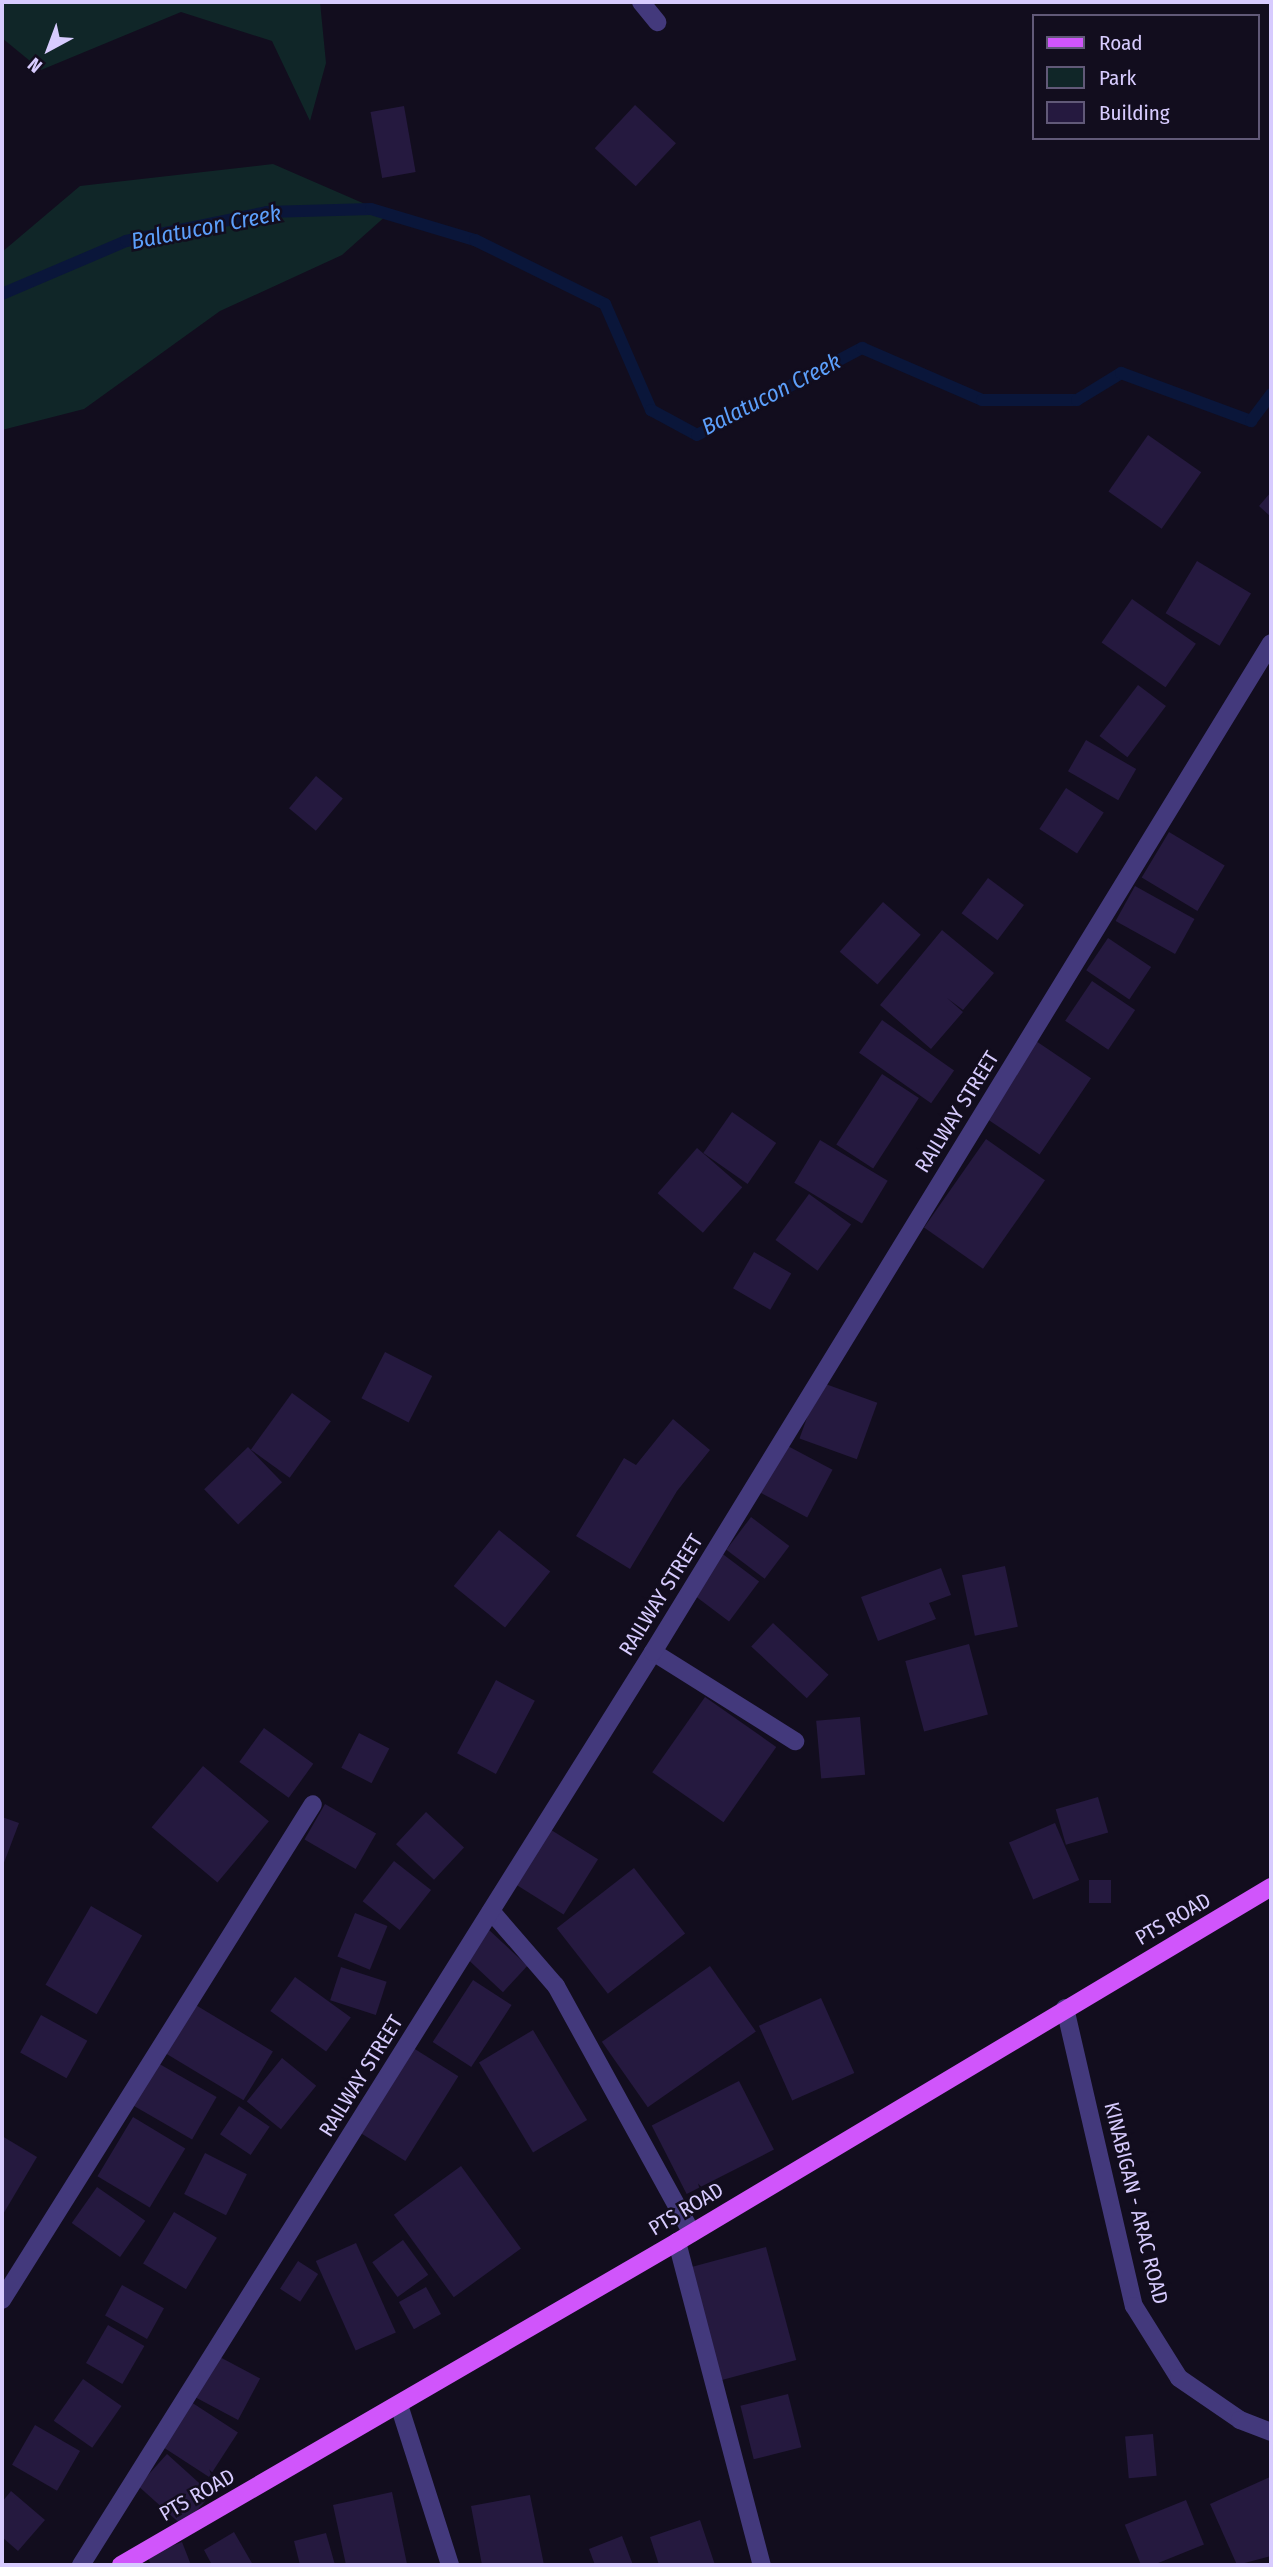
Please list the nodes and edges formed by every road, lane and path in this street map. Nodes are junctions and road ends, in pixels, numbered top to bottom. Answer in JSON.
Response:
{"nodes":[{"id":1,"x":641,"y":2,"type":"edge"},
{"id":2,"x":657,"y":22,"type":"dead end"},
{"id":3,"x":1271,"y":643,"type":"edge"},
{"id":4,"x":653,"y":1652,"type":"junction"},
{"id":5,"x":794,"y":1741,"type":"dead end"},
{"id":6,"x":313,"y":1804,"type":"dead end"},
{"id":7,"x":1271,"y":1887,"type":"edge"},
{"id":8,"x":491,"y":1911,"type":"junction"},
{"id":9,"x":1065,"y":2008,"type":"junction"},
{"id":10,"x":684,"y":2237,"type":"junction"},
{"id":11,"x":2,"y":2300,"type":"edge"},
{"id":12,"x":399,"y":2405,"type":"junction"},
{"id":13,"x":1271,"y":2432,"type":"edge"},
{"id":14,"x":81,"y":2565,"type":"edge"},
{"id":15,"x":121,"y":2565,"type":"edge"},
{"id":16,"x":450,"y":2565,"type":"edge"},
{"id":17,"x":762,"y":2565,"type":"edge"}],
"edges":[{"from":1,"to":2,"type":"street"},
{"from":3,"to":4,"type":"street","name":"RAILWAY STREET"},
{"from":4,"to":5,"type":"street"},
{"from":4,"to":8,"type":"street","name":"RAILWAY STREET"},
{"from":6,"to":11,"type":"street"},
{"from":7,"to":9,"type":"main road","name":"PTS ROAD"},
{"from":8,"to":10,"type":"street"},
{"from":8,"to":14,"type":"street","name":"RAILWAY STREET"},
{"from":9,"to":10,"type":"main road","name":"PTS ROAD"},
{"from":9,"to":13,"type":"street","name":"KINABIGAN - ARAC ROAD"},
{"from":10,"to":12,"type":"main road","name":"PTS ROAD"},
{"from":10,"to":17,"type":"street"},
{"from":12,"to":15,"type":"main road","name":"PTS ROAD"},
{"from":12,"to":16,"type":"street"}]}
